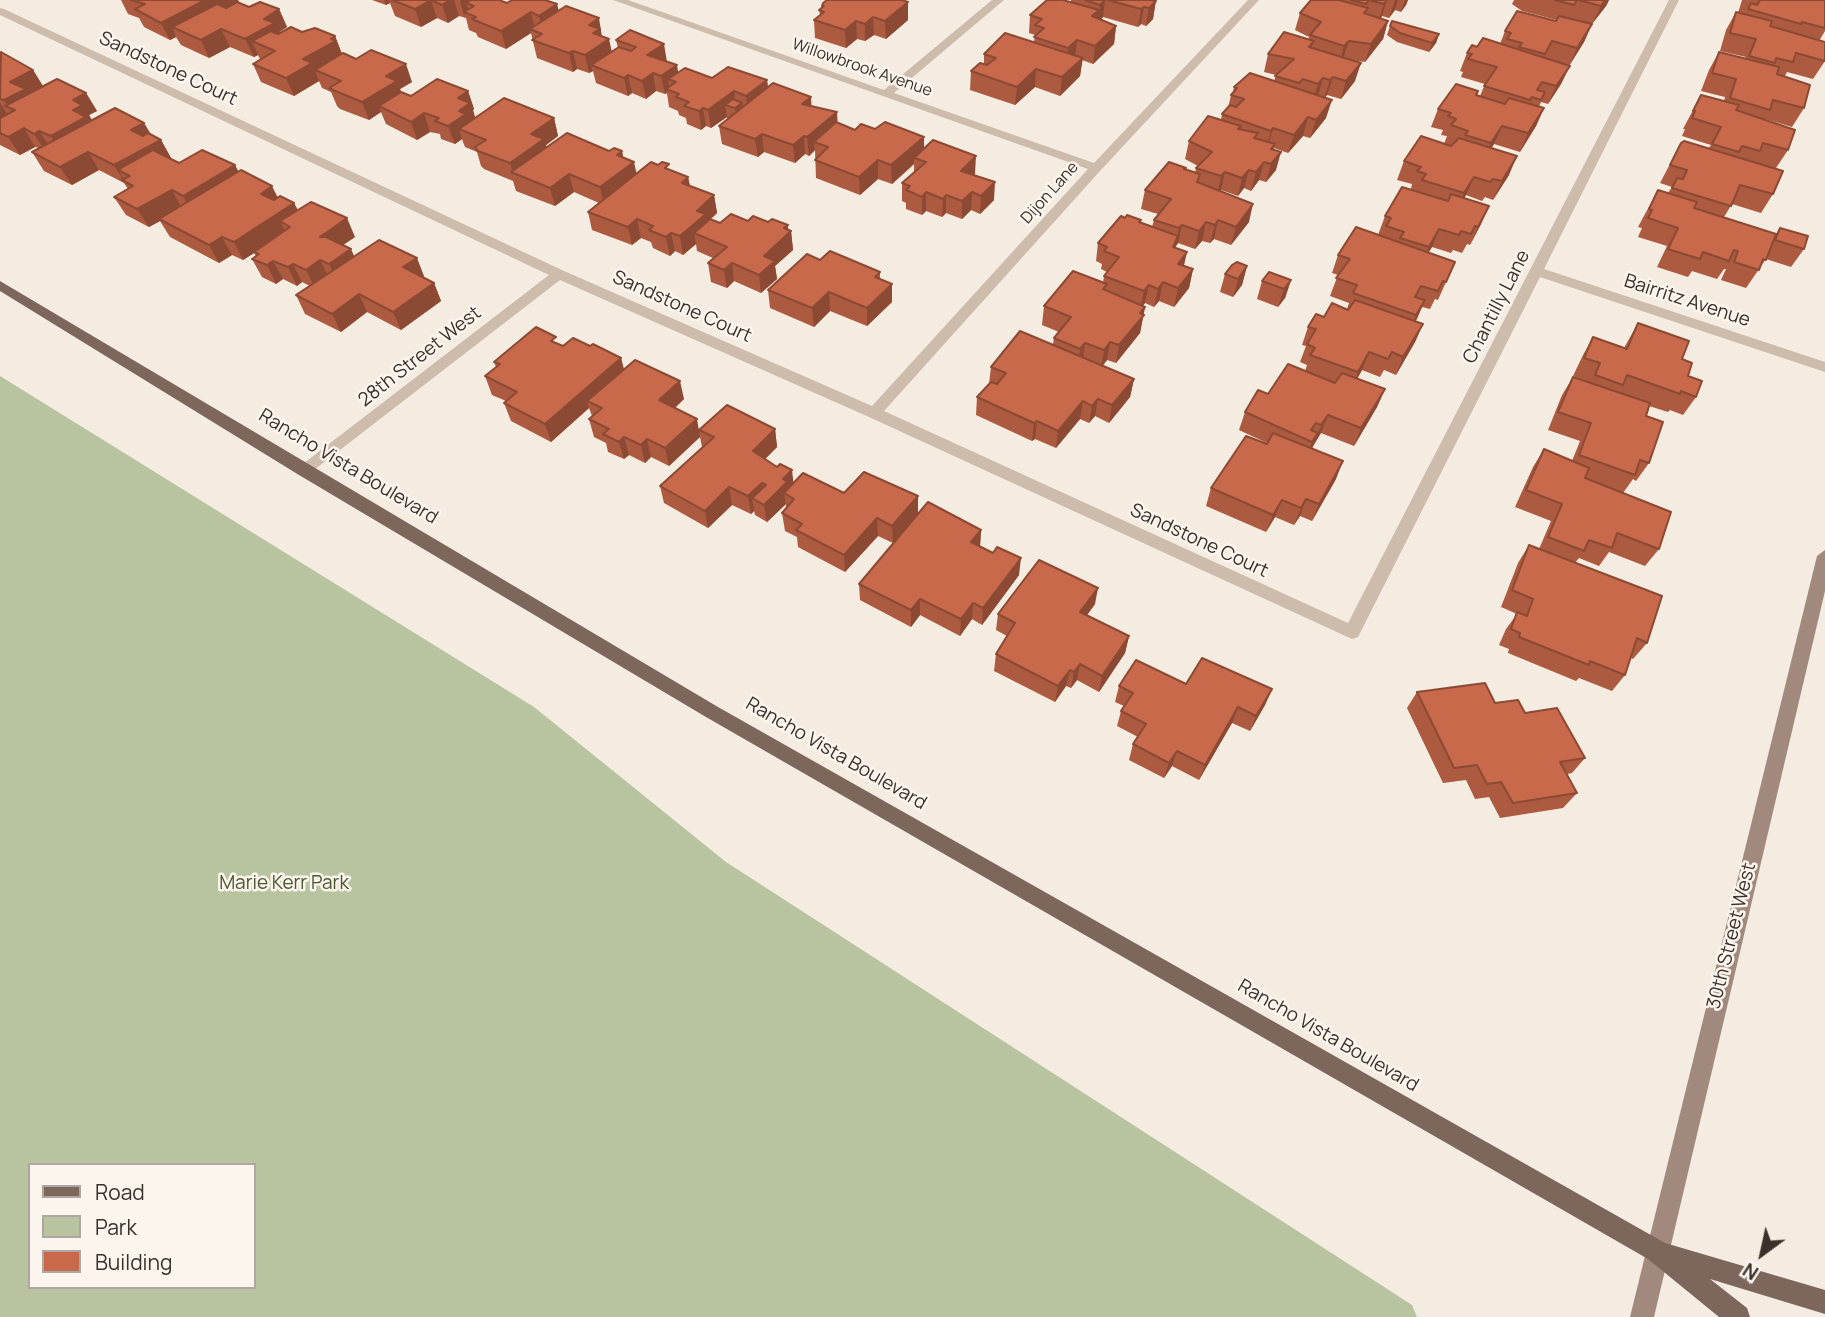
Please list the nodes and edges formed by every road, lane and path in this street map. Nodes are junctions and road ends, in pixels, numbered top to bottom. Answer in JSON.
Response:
{"nodes":[{"id":1,"x":618,"y":0,"type":"edge"},
{"id":2,"x":999,"y":0,"type":"edge"},
{"id":3,"x":1254,"y":0,"type":"edge"},
{"id":4,"x":1674,"y":0,"type":"edge"},
{"id":5,"x":0,"y":11,"type":"edge"},
{"id":6,"x":887,"y":93,"type":"junction"},
{"id":7,"x":1096,"y":168,"type":"junction"},
{"id":8,"x":1536,"y":271,"type":"junction"},
{"id":9,"x":559,"y":274,"type":"junction"},
{"id":10,"x":0,"y":285,"type":"edge"},
{"id":11,"x":1825,"y":367,"type":"edge"},
{"id":12,"x":874,"y":413,"type":"junction"},
{"id":13,"x":305,"y":471,"type":"junction"},
{"id":14,"x":1825,"y":556,"type":"edge"},
{"id":15,"x":1352,"y":632,"type":"joint"},
{"id":16,"x":1656,"y":1251,"type":"junction"},
{"id":17,"x":1825,"y":1302,"type":"edge"},
{"id":18,"x":1642,"y":1317,"type":"edge"},
{"id":19,"x":1738,"y":1317,"type":"edge"}],
"edges":[{"from":1,"to":6,"type":"street","name":"Willowbrook Avenue"},
{"from":2,"to":6,"type":"street"},
{"from":3,"to":7,"type":"street","name":"Dijon Lane"},
{"from":4,"to":8,"type":"street","name":"Chantilly Lane"},
{"from":5,"to":9,"type":"street","name":"Sandstone Court"},
{"from":6,"to":7,"type":"street","name":"Willowbrook Avenue"},
{"from":7,"to":12,"type":"street","name":"Dijon Lane"},
{"from":8,"to":11,"type":"street","name":"Bairritz Avenue"},
{"from":8,"to":15,"type":"street","name":"Chantilly Lane"},
{"from":9,"to":12,"type":"street","name":"Sandstone Court"},
{"from":9,"to":13,"type":"street","name":"28th Street West"},
{"from":10,"to":13,"type":"main road","name":"Rancho Vista Boulevard"},
{"from":12,"to":15,"type":"street","name":"Sandstone Court"},
{"from":13,"to":16,"type":"main road","name":"Rancho Vista Boulevard"},
{"from":14,"to":16,"type":"street","name":"30th Street West"},
{"from":16,"to":17,"type":"main road","name":"Rancho Vista Boulevard"},
{"from":16,"to":18,"type":"street","name":"30th Street West"},
{"from":16,"to":19,"type":"main road","name":"Rancho Vista Boulevard"}]}
